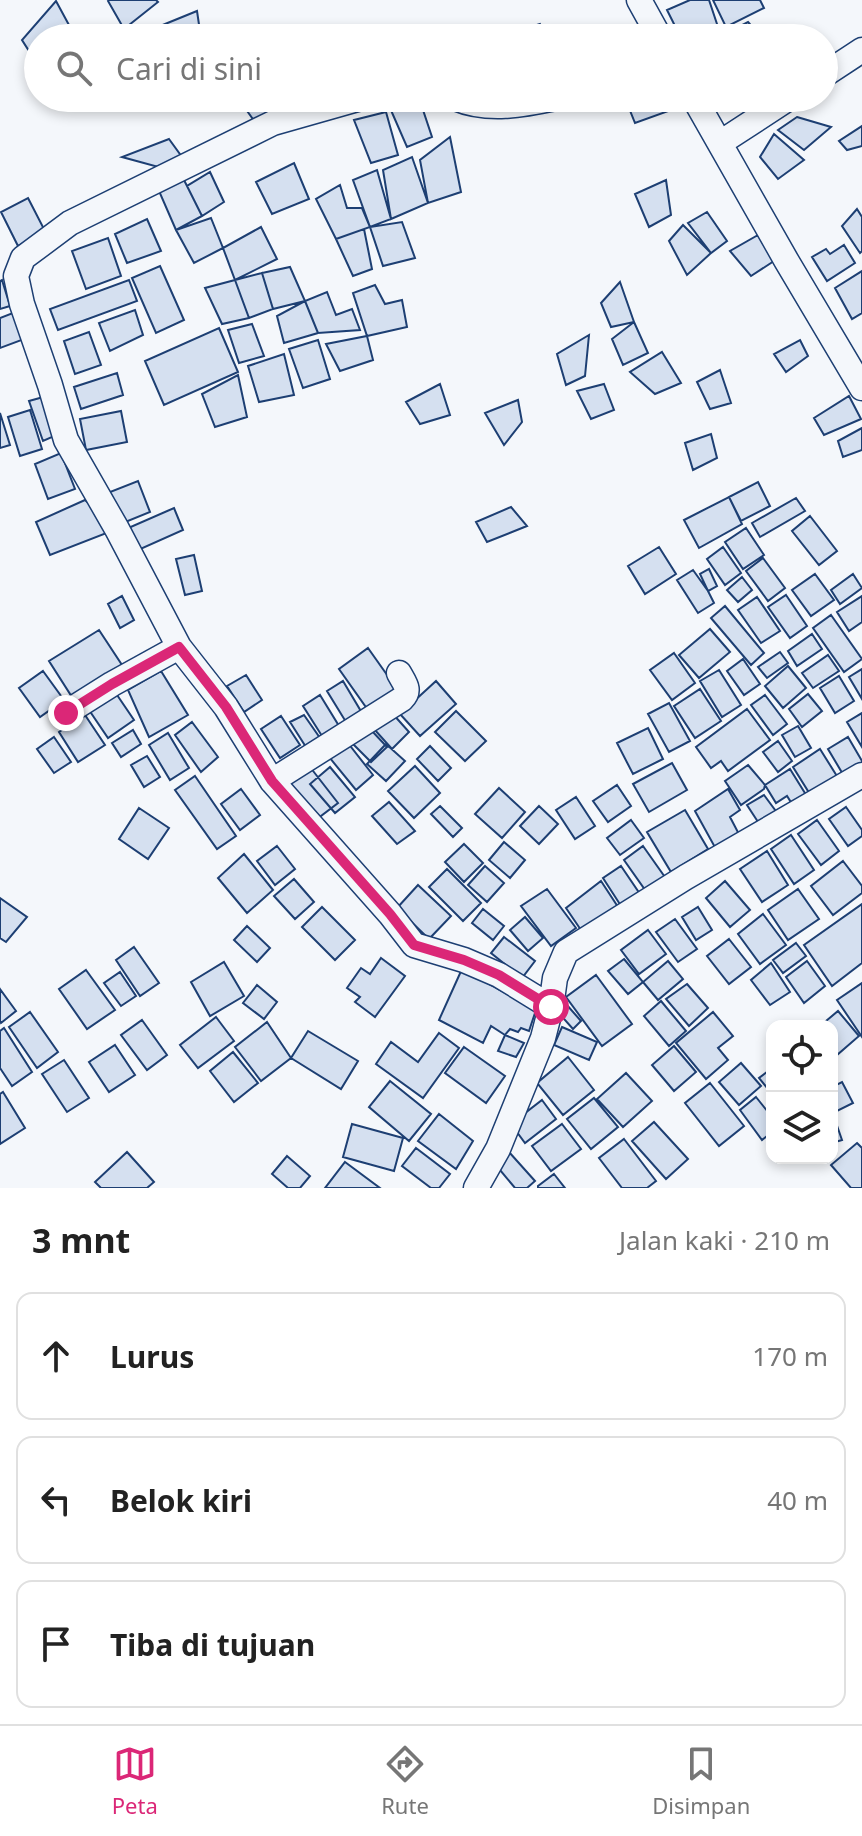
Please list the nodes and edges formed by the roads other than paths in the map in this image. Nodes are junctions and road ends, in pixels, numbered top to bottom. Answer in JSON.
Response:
{"nodes":[{"id":1,"x":639,"y":0,"type":"edge"},
{"id":2,"x":652,"y":24,"type":"edge"},
{"id":3,"x":862,"y":50,"type":"edge"},
{"id":4,"x":838,"y":66,"type":"edge"},
{"id":5,"x":312,"y":112,"type":"edge"},
{"id":6,"x":702,"y":112,"type":"edge"},
{"id":7,"x":768,"y":112,"type":"edge"},
{"id":8,"x":720,"y":143,"type":"junction"},
{"id":9,"x":862,"y":388,"type":"edge"},
{"id":10,"x":179,"y":647,"type":"junction"},
{"id":11,"x":399,"y":673,"type":"dead end"},
{"id":12,"x":66,"y":713,"type":"dead end"},
{"id":13,"x":862,"y":775,"type":"edge"},
{"id":14,"x":272,"y":781,"type":"junction"},
{"id":15,"x":551,"y":1007,"type":"junction"},
{"id":16,"x":476,"y":1188,"type":"edge"}],
"edges":[{"from":1,"to":2,"type":"street"},
{"from":3,"to":4,"type":"street"},
{"from":5,"to":10,"type":"street"},
{"from":6,"to":8,"type":"street"},
{"from":7,"to":8,"type":"street"},
{"from":8,"to":9,"type":"street"},
{"from":10,"to":12,"type":"street"},
{"from":10,"to":14,"type":"street"},
{"from":11,"to":14,"type":"street"},
{"from":13,"to":15,"type":"street"},
{"from":14,"to":15,"type":"street"},
{"from":15,"to":16,"type":"street"}]}
